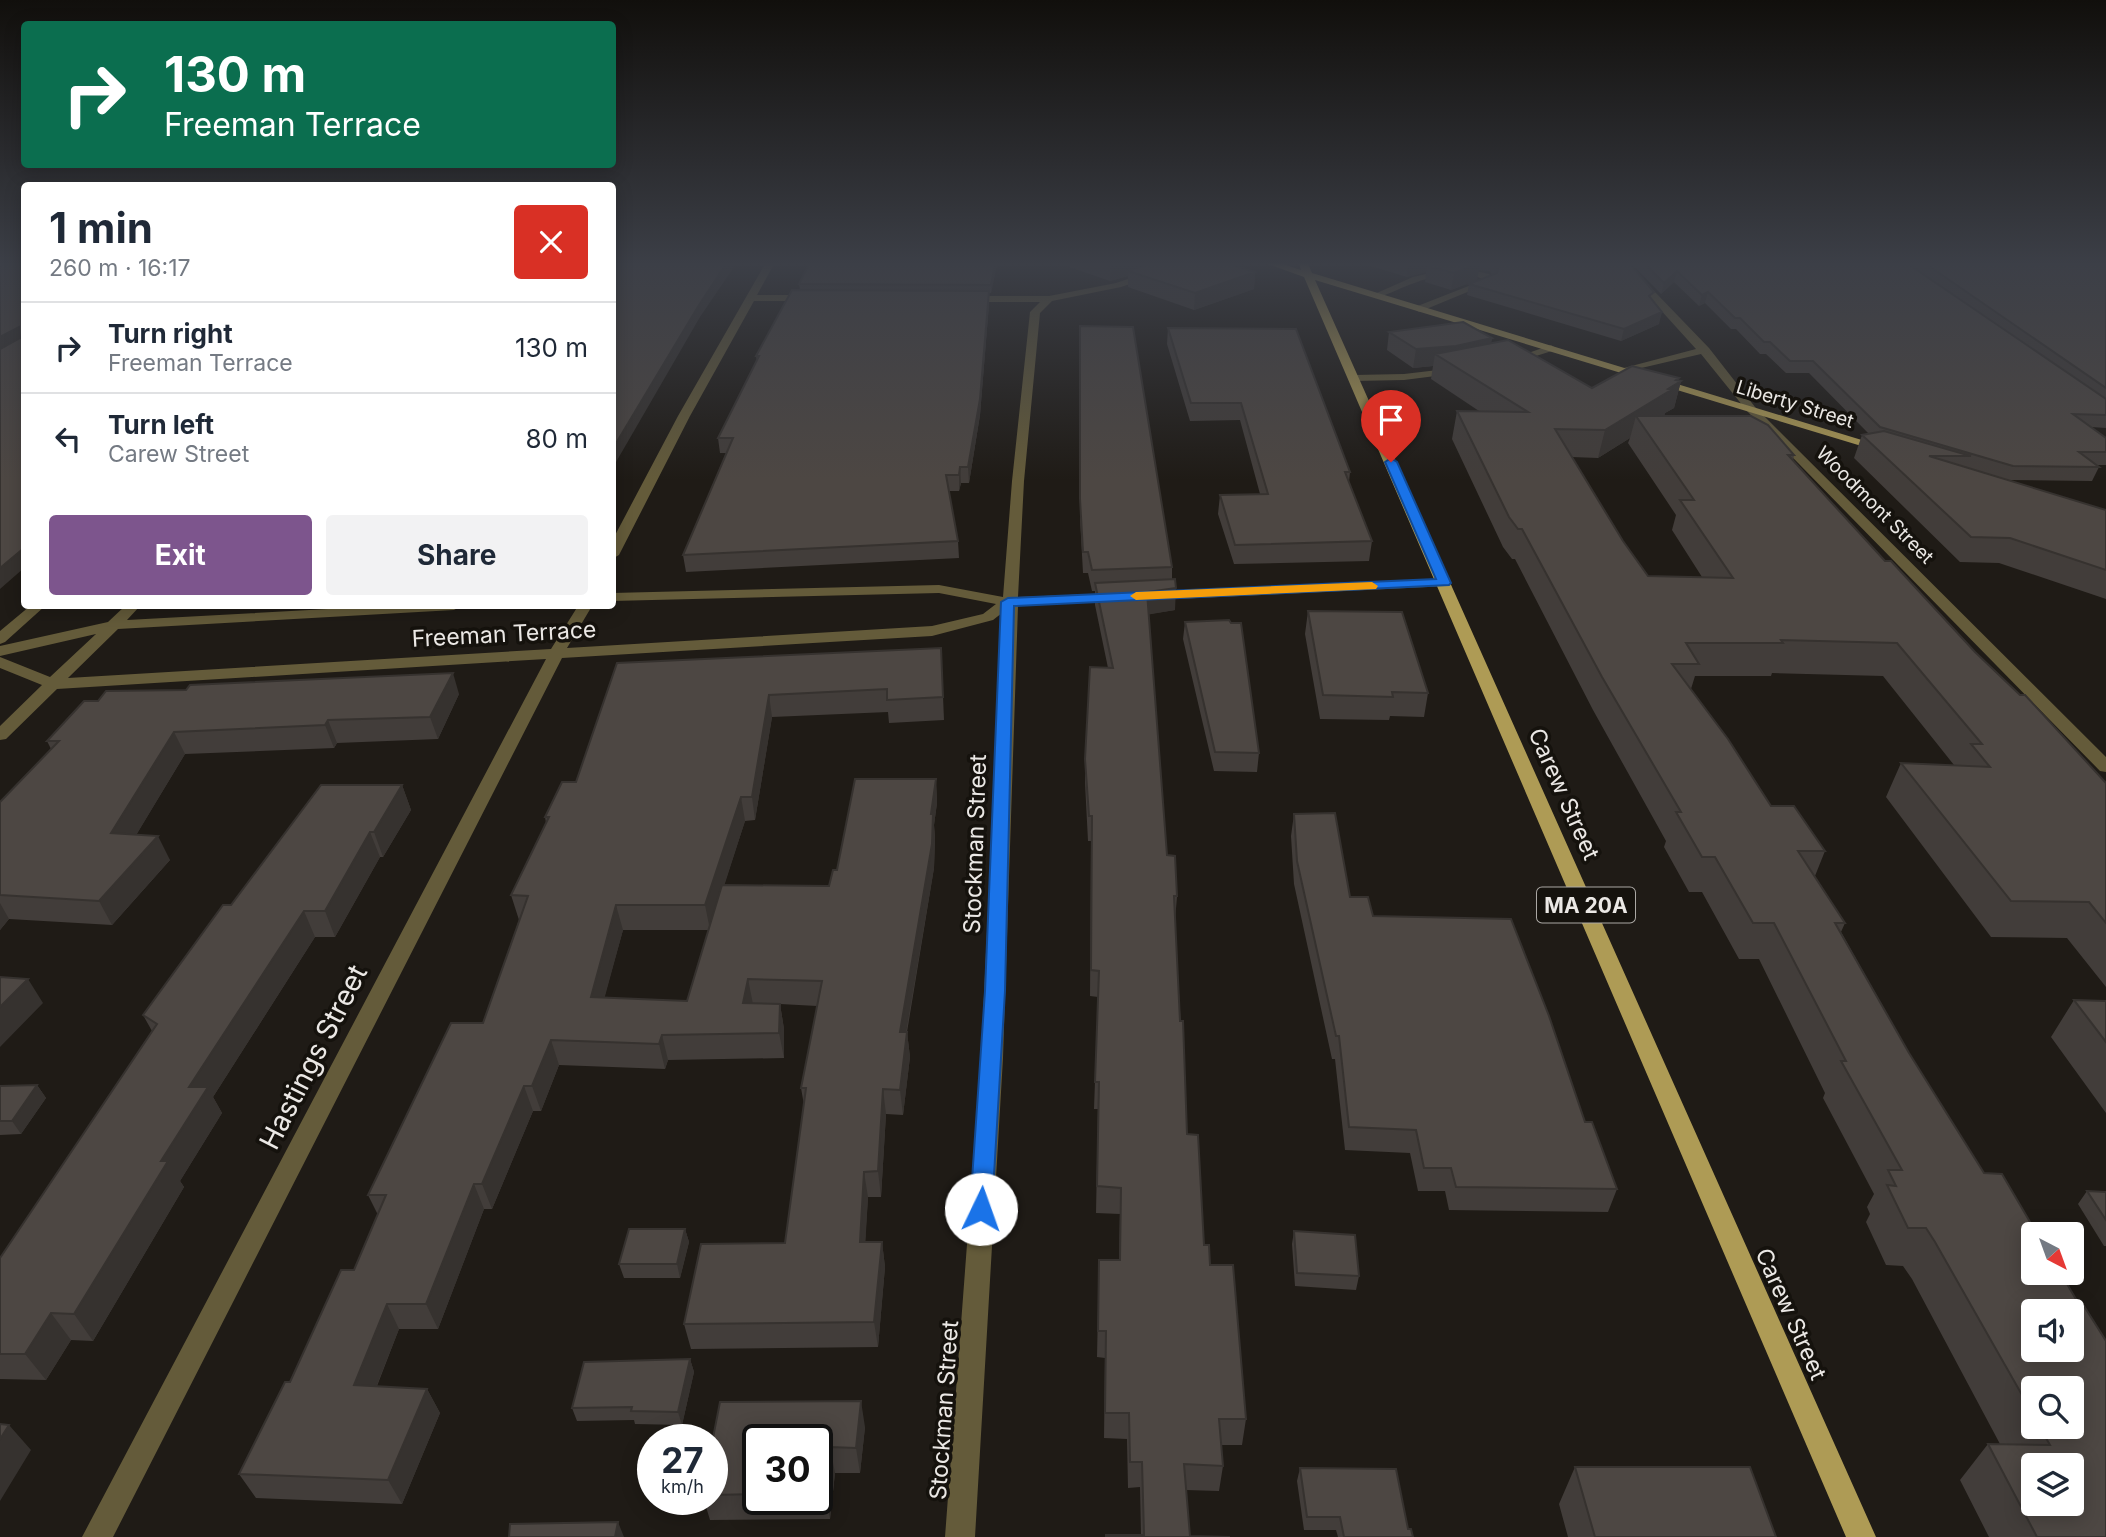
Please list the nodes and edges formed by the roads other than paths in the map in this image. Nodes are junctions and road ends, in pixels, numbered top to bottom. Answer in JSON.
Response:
{"nodes":[{"id":1,"x":730,"y":336,"type":"edge"},
{"id":2,"x":1032,"y":336,"type":"edge"},
{"id":3,"x":1335,"y":336,"type":"edge"},
{"id":4,"x":1509,"y":336,"type":"edge"},
{"id":5,"x":1691,"y":336,"type":"edge"},
{"id":6,"x":1551,"y":348,"type":"junction"},
{"id":7,"x":1704,"y":350,"type":"junction"},
{"id":8,"x":1495,"y":364,"type":"edge"},
{"id":9,"x":1472,"y":368,"type":"edge"},
{"id":10,"x":1625,"y":371,"type":"junction"},
{"id":11,"x":1354,"y":378,"type":"junction"},
{"id":12,"x":1751,"y":409,"type":"junction"},
{"id":13,"x":1891,"y":451,"type":"edge"},
{"id":14,"x":616,"y":547,"type":"edge"},
{"id":15,"x":1444,"y":583,"type":"junction"},
{"id":16,"x":616,"y":597,"type":"edge"},
{"id":17,"x":1008,"y":602,"type":"junction"},
{"id":18,"x":35,"y":609,"type":"edge"},
{"id":19,"x":130,"y":609,"type":"edge"},
{"id":20,"x":400,"y":609,"type":"edge"},
{"id":21,"x":584,"y":609,"type":"edge"},
{"id":22,"x":114,"y":625,"type":"junction"},
{"id":23,"x":0,"y":639,"type":"edge"},
{"id":24,"x":0,"y":651,"type":"edge"},
{"id":25,"x":556,"y":654,"type":"junction"},
{"id":26,"x":0,"y":662,"type":"edge"},
{"id":27,"x":53,"y":684,"type":"junction"},
{"id":28,"x":0,"y":736,"type":"edge"},
{"id":29,"x":2106,"y":766,"type":"edge"},
{"id":30,"x":97,"y":1537,"type":"edge"},
{"id":31,"x":960,"y":1537,"type":"edge"},
{"id":32,"x":1861,"y":1537,"type":"edge"}],
"edges":[{"from":1,"to":14,"type":"street"},
{"from":2,"to":17,"type":"street","name":"Stockman Street"},
{"from":3,"to":11,"type":"main road","name":"Carew Street","number":"MA 20A"},
{"from":4,"to":6,"type":"main road","name":"Liberty Street"},
{"from":5,"to":7,"type":"street","name":"Woodmont Street"},
{"from":6,"to":8,"type":"street"},
{"from":6,"to":10,"type":"main road","name":"Liberty Street"},
{"from":7,"to":10,"type":"street"},
{"from":7,"to":12,"type":"street","name":"Woodmont Street"},
{"from":9,"to":11,"type":"street"},
{"from":10,"to":12,"type":"main road","name":"Liberty Street"},
{"from":11,"to":15,"type":"main road","name":"Carew Street","number":"MA 20A"},
{"from":12,"to":13,"type":"main road","name":"Liberty Street"},
{"from":12,"to":29,"type":"street","name":"Woodmont Street"},
{"from":15,"to":17,"type":"street","name":"Freeman Terrace"},
{"from":15,"to":32,"type":"main road","name":"Carew Street","number":"MA 20A"},
{"from":16,"to":17,"type":"street","name":"Freeman Terrace"},
{"from":17,"to":25,"type":"street","name":"Freeman Terrace"},
{"from":17,"to":31,"type":"street","name":"Stockman Street"},
{"from":18,"to":23,"type":"street"},
{"from":19,"to":22,"type":"street"},
{"from":20,"to":22,"type":"street","name":"Freeman Terrace"},
{"from":21,"to":25,"type":"street","name":"Hastings Street"},
{"from":22,"to":24,"type":"street","name":"Freeman Terrace"},
{"from":22,"to":27,"type":"street"},
{"from":25,"to":27,"type":"street","name":"Freeman Terrace"},
{"from":25,"to":30,"type":"street","name":"Hastings Street"},
{"from":26,"to":27,"type":"street","name":"Freeman Terrace"},
{"from":27,"to":28,"type":"street"}]}
